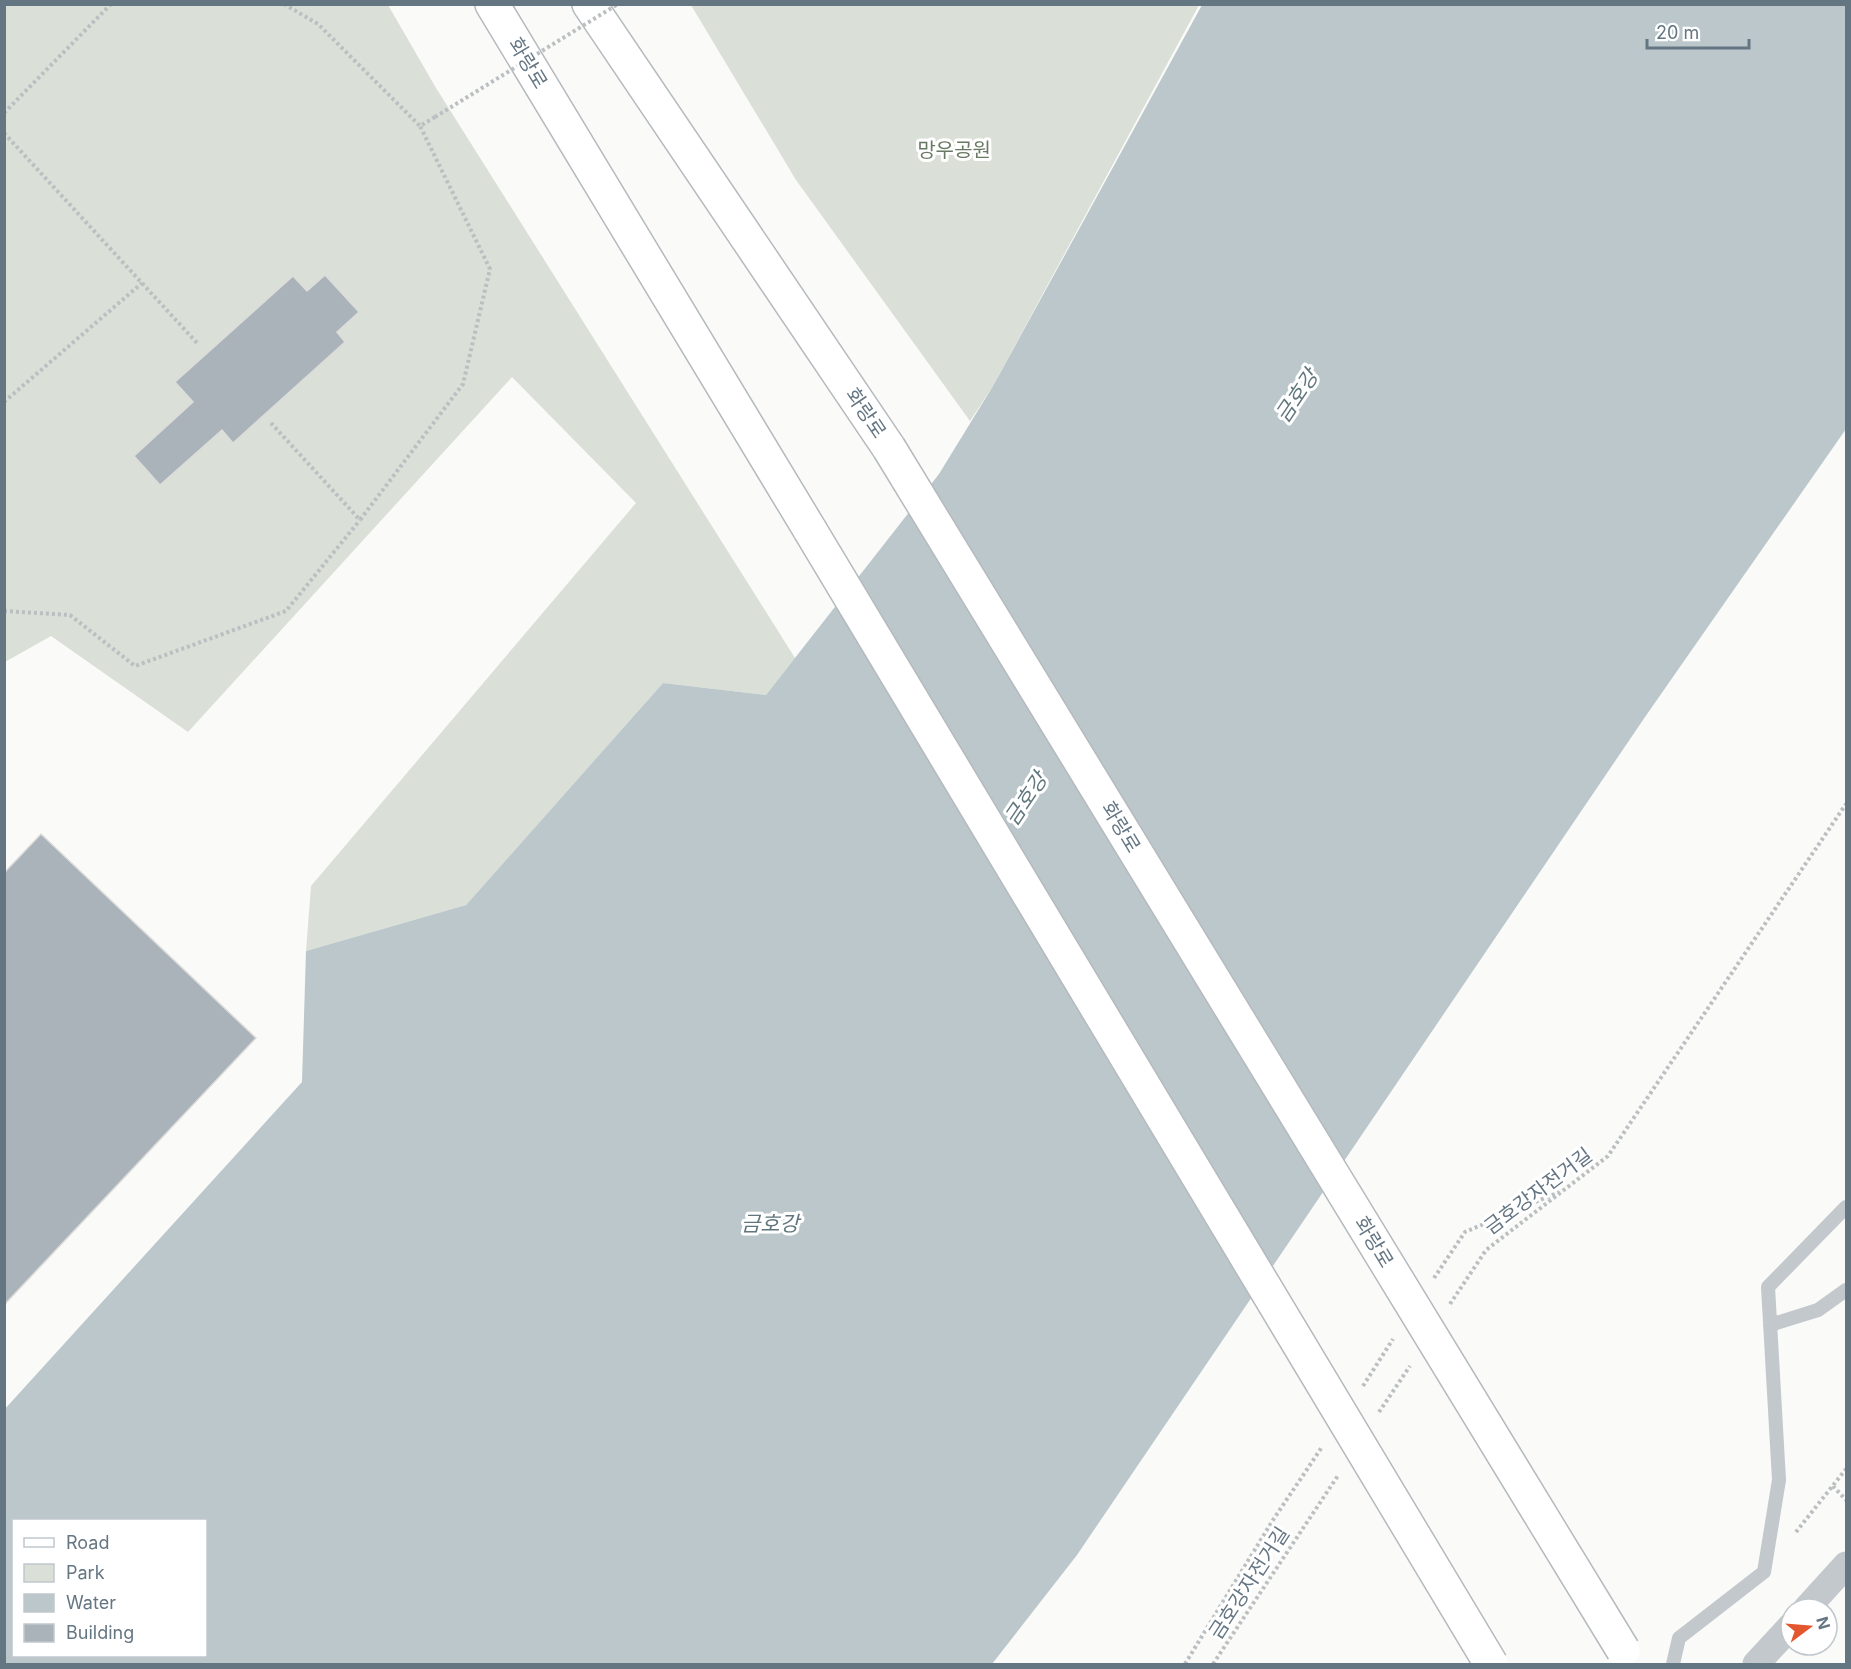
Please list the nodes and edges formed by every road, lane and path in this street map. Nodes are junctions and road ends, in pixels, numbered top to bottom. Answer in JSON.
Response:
{"nodes":[{"id":1,"x":111,"y":4,"type":"edge"},
{"id":2,"x":284,"y":4,"type":"edge"},
{"id":3,"x":492,"y":4,"type":"edge"},
{"id":4,"x":589,"y":4,"type":"edge"},
{"id":5,"x":617,"y":4,"type":"edge"},
{"id":6,"x":4,"y":113,"type":"edge"},
{"id":7,"x":420,"y":126,"type":"junction"},
{"id":8,"x":4,"y":133,"type":"edge"},
{"id":9,"x":684,"y":143,"type":"junction"},
{"id":10,"x":142,"y":283,"type":"junction"},
{"id":11,"x":197,"y":343,"type":"dead end"},
{"id":12,"x":4,"y":402,"type":"edge"},
{"id":13,"x":271,"y":423,"type":"dead end"},
{"id":14,"x":360,"y":520,"type":"junction"},
{"id":15,"x":4,"y":611,"type":"edge"},
{"id":16,"x":1846,"y":804,"type":"edge"},
{"id":17,"x":1846,"y":1207,"type":"edge"},
{"id":18,"x":1846,"y":1290,"type":"edge"},
{"id":19,"x":1447,"y":1309,"type":"dead end"},
{"id":20,"x":1770,"y":1325,"type":"junction"},
{"id":21,"x":1414,"y":1359,"type":"dead end"},
{"id":22,"x":1375,"y":1418,"type":"dead end"},
{"id":23,"x":1342,"y":1468,"type":"dead end"},
{"id":24,"x":1846,"y":1469,"type":"edge"},
{"id":25,"x":1833,"y":1486,"type":"junction"},
{"id":26,"x":1846,"y":1500,"type":"edge"},
{"id":27,"x":1846,"y":1565,"type":"edge"},
{"id":28,"x":1764,"y":1572,"type":"junction"},
{"id":29,"x":1817,"y":1597,"type":"edge"},
{"id":30,"x":1779,"y":1639,"type":"edge"},
{"id":31,"x":1627,"y":1657,"type":"edge"},
{"id":32,"x":1213,"y":1665,"type":"edge"},
{"id":33,"x":1491,"y":1665,"type":"edge"},
{"id":34,"x":1673,"y":1665,"type":"edge"},
{"id":35,"x":1756,"y":1665,"type":"edge"}],
"edges":[{"from":1,"to":6,"type":"path"},
{"from":2,"to":7,"type":"path"},
{"from":3,"to":33,"type":"main road","name":"화랑로","bridge":true},
{"from":4,"to":9,"type":"main road","name":"화랑로"},
{"from":5,"to":7,"type":"path","bridge":true},
{"from":5,"to":9,"type":"main road"},
{"from":7,"to":14,"type":"path"},
{"from":8,"to":10,"type":"path"},
{"from":9,"to":31,"type":"main road","name":"화랑로","bridge":true},
{"from":10,"to":11,"type":"path"},
{"from":10,"to":12,"type":"path"},
{"from":13,"to":14,"type":"path"},
{"from":14,"to":15,"type":"path"},
{"from":16,"to":19,"type":"path","name":"금호강자전거길"},
{"from":17,"to":20,"type":"lane"},
{"from":18,"to":20,"type":"lane"},
{"from":20,"to":28,"type":"lane"},
{"from":21,"to":22,"type":"path"},
{"from":23,"to":32,"type":"path","name":"금호강자전거길"},
{"from":24,"to":25,"type":"path"},
{"from":25,"to":26,"type":"path"},
{"from":25,"to":28,"type":"path"},
{"from":27,"to":29,"type":"street"},
{"from":28,"to":34,"type":"lane"},
{"from":30,"to":35,"type":"street"}]}
